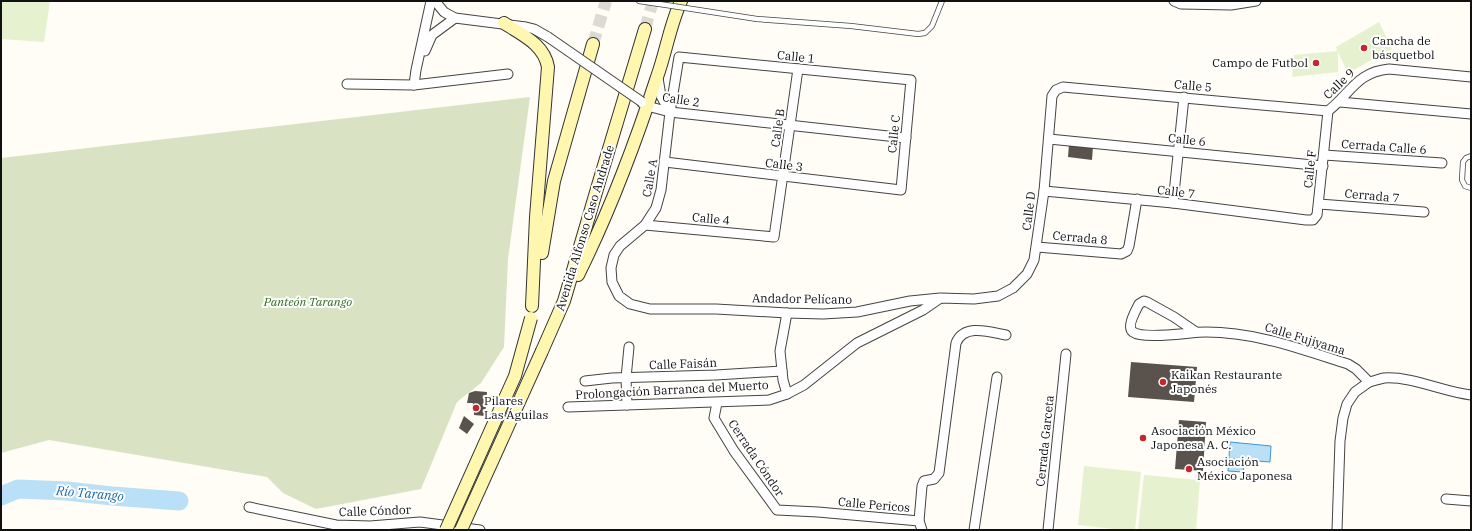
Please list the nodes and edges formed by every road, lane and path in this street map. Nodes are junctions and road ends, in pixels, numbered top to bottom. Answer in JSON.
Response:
{"nodes":[{"id":1,"x":431,"y":1,"type":"edge"},
{"id":2,"x":435,"y":1,"type":"edge"},
{"id":3,"x":638,"y":1,"type":"edge"},
{"id":4,"x":681,"y":1,"type":"edge"},
{"id":5,"x":942,"y":1,"type":"edge"},
{"id":6,"x":1174,"y":1,"type":"edge"},
{"id":7,"x":1256,"y":1,"type":"edge"},
{"id":8,"x":455,"y":18,"type":"junction"},
{"id":9,"x":504,"y":23,"type":"junction"},
{"id":10,"x":645,"y":29,"type":"tunnel mouth"},
{"id":11,"x":593,"y":44,"type":"tunnel mouth"},
{"id":12,"x":679,"y":57,"type":"joint"},
{"id":13,"x":798,"y":69,"type":"junction"},
{"id":14,"x":416,"y":70,"type":"junction"},
{"id":15,"x":508,"y":74,"type":"dead end"},
{"id":16,"x":658,"y":76,"type":"junction"},
{"id":17,"x":1471,"y":77,"type":"edge"},
{"id":18,"x":912,"y":80,"type":"joint"},
{"id":19,"x":347,"y":84,"type":"dead end"},
{"id":20,"x":414,"y":85,"type":"junction"},
{"id":21,"x":1056,"y":90,"type":"joint"},
{"id":22,"x":1184,"y":97,"type":"junction"},
{"id":23,"x":1340,"y":102,"type":"junction"},
{"id":24,"x":644,"y":104,"type":"junction"},
{"id":25,"x":1328,"y":111,"type":"junction"},
{"id":26,"x":670,"y":112,"type":"junction"},
{"id":27,"x":1471,"y":114,"type":"edge"},
{"id":28,"x":790,"y":124,"type":"junction"},
{"id":29,"x":906,"y":138,"type":"junction"},
{"id":30,"x":1049,"y":138,"type":"junction"},
{"id":31,"x":1178,"y":151,"type":"junction"},
{"id":32,"x":1324,"y":154,"type":"junction"},
{"id":33,"x":1471,"y":156,"type":"edge"},
{"id":34,"x":665,"y":162,"type":"junction"},
{"id":35,"x":1442,"y":163,"type":"dead end"},
{"id":36,"x":1322,"y":166,"type":"junction"},
{"id":37,"x":783,"y":177,"type":"junction"},
{"id":38,"x":1471,"y":188,"type":"edge"},
{"id":39,"x":901,"y":190,"type":"joint"},
{"id":40,"x":1044,"y":191,"type":"junction"},
{"id":41,"x":1137,"y":199,"type":"junction"},
{"id":42,"x":1173,"y":203,"type":"junction"},
{"id":43,"x":1319,"y":204,"type":"junction"},
{"id":44,"x":1424,"y":212,"type":"dead end"},
{"id":45,"x":1306,"y":220,"type":"joint"},
{"id":46,"x":645,"y":225,"type":"junction"},
{"id":47,"x":774,"y":237,"type":"joint"},
{"id":48,"x":1037,"y":247,"type":"junction"},
{"id":49,"x":940,"y":298,"type":"junction"},
{"id":50,"x":974,"y":299,"type":"joint"},
{"id":51,"x":564,"y":301,"type":"junction"},
{"id":52,"x":630,"y":304,"type":"joint"},
{"id":53,"x":532,"y":312,"type":"junction"},
{"id":54,"x":787,"y":313,"type":"junction"},
{"id":55,"x":1196,"y":332,"type":"junction"},
{"id":56,"x":1006,"y":335,"type":"dead end"},
{"id":57,"x":629,"y":347,"type":"dead end"},
{"id":58,"x":1066,"y":354,"type":"dead end"},
{"id":59,"x":782,"y":371,"type":"junction"},
{"id":60,"x":716,"y":375,"type":"junction"},
{"id":61,"x":997,"y":377,"type":"dead end"},
{"id":62,"x":626,"y":378,"type":"junction"},
{"id":63,"x":585,"y":381,"type":"dead end"},
{"id":64,"x":1369,"y":382,"type":"junction"},
{"id":65,"x":787,"y":394,"type":"junction"},
{"id":66,"x":1471,"y":395,"type":"edge"},
{"id":67,"x":717,"y":403,"type":"junction"},
{"id":68,"x":627,"y":406,"type":"junction"},
{"id":69,"x":568,"y":407,"type":"dead end"},
{"id":70,"x":1446,"y":499,"type":"dead end"},
{"id":71,"x":1471,"y":501,"type":"edge"},
{"id":72,"x":249,"y":507,"type":"dead end"},
{"id":73,"x":818,"y":512,"type":"joint"},
{"id":74,"x":920,"y":525,"type":"edge"},
{"id":75,"x":441,"y":528,"type":"edge"},
{"id":76,"x":461,"y":530,"type":"edge"},
{"id":77,"x":480,"y":530,"type":"edge"},
{"id":78,"x":974,"y":530,"type":"edge"},
{"id":79,"x":1048,"y":530,"type":"edge"},
{"id":80,"x":1337,"y":530,"type":"edge"}],
"edges":[{"from":1,"to":14,"type":"street"},
{"from":2,"to":8,"type":"street","name":"Calle 2"},
{"from":3,"to":5,"type":"lane","bridge":true},
{"from":4,"to":16,"type":"main road"},
{"from":6,"to":7,"type":"street"},
{"from":8,"to":9,"type":"street","name":"Calle 2"},
{"from":8,"to":14,"type":"street"},
{"from":9,"to":24,"type":"street","name":"Calle 2","bridge":true},
{"from":9,"to":53,"type":"main road"},
{"from":10,"to":51,"type":"main road","name":"Avenida Alfonso Caso Andrade"},
{"from":11,"to":53,"type":"main road"},
{"from":12,"to":13,"type":"street","name":"Calle 1"},
{"from":12,"to":26,"type":"street","name":"Calle A"},
{"from":13,"to":18,"type":"street","name":"Calle 1"},
{"from":13,"to":28,"type":"street","name":"Calle B"},
{"from":14,"to":20,"type":"street"},
{"from":15,"to":20,"type":"street"},
{"from":16,"to":24,"type":"main road"},
{"from":16,"to":26,"type":"street"},
{"from":17,"to":23,"type":"street","name":"Calle 9"},
{"from":18,"to":29,"type":"street","name":"Calle C"},
{"from":19,"to":20,"type":"street"},
{"from":21,"to":22,"type":"street","name":"Calle 5"},
{"from":21,"to":30,"type":"street","name":"Calle D"},
{"from":22,"to":25,"type":"street","name":"Calle 5"},
{"from":22,"to":31,"type":"street"},
{"from":23,"to":25,"type":"street","name":"Calle 9"},
{"from":23,"to":27,"type":"street"},
{"from":24,"to":26,"type":"street","name":"Calle 2"},
{"from":24,"to":51,"type":"main road"},
{"from":25,"to":32,"type":"street","name":"Calle F"},
{"from":26,"to":28,"type":"street","name":"Calle 2"},
{"from":26,"to":34,"type":"street","name":"Calle A"},
{"from":28,"to":29,"type":"street","name":"Calle 2"},
{"from":28,"to":37,"type":"street","name":"Calle B"},
{"from":29,"to":39,"type":"street","name":"Calle C"},
{"from":30,"to":31,"type":"street","name":"Calle 6"},
{"from":30,"to":40,"type":"street","name":"Calle D"},
{"from":31,"to":36,"type":"street","name":"Calle 6"},
{"from":31,"to":42,"type":"street"},
{"from":32,"to":35,"type":"street","name":"Cerrada Calle 6"},
{"from":32,"to":36,"type":"street","name":"Calle F"},
{"from":33,"to":38,"type":"lane"},
{"from":34,"to":37,"type":"street","name":"Calle 3"},
{"from":34,"to":46,"type":"street","name":"Calle A"},
{"from":36,"to":43,"type":"street","name":"Calle F"},
{"from":37,"to":39,"type":"street","name":"Calle 3"},
{"from":37,"to":47,"type":"street","name":"Calle B"},
{"from":40,"to":41,"type":"street","name":"Calle 7"},
{"from":40,"to":48,"type":"street","name":"Calle D"},
{"from":41,"to":42,"type":"street","name":"Calle 7"},
{"from":41,"to":48,"type":"street","name":"Cerrada 8"},
{"from":42,"to":45,"type":"street","name":"Calle 7"},
{"from":43,"to":44,"type":"street","name":"Cerrada 7"},
{"from":43,"to":45,"type":"street","name":"Calle F"},
{"from":46,"to":47,"type":"street","name":"Calle 4"},
{"from":46,"to":52,"type":"street","name":"Calle A"},
{"from":48,"to":50,"type":"street","name":"Calle D"},
{"from":49,"to":50,"type":"street","name":"Andador Pelícano"},
{"from":49,"to":54,"type":"street","name":"Andador Pelícano"},
{"from":49,"to":65,"type":"street","name":"Prolongación Barranca del Muerto"},
{"from":51,"to":76,"type":"main road","name":"Avenida Alfonso Caso Andrade","bridge":true},
{"from":52,"to":54,"type":"street","name":"Andador Pelícano"},
{"from":53,"to":75,"type":"main road","bridge":true},
{"from":54,"to":59,"type":"street"},
{"from":55,"to":55,"type":"street","name":"Calle Fujiyama"},
{"from":55,"to":64,"type":"street","name":"Calle Fujiyama"},
{"from":56,"to":74,"type":"street"},
{"from":57,"to":62,"type":"street"},
{"from":58,"to":79,"type":"street","name":"Cerrada Garceta"},
{"from":59,"to":60,"type":"street","name":"Calle Faisán"},
{"from":59,"to":65,"type":"street"},
{"from":60,"to":62,"type":"street","name":"Calle Faisán"},
{"from":60,"to":67,"type":"path"},
{"from":61,"to":78,"type":"street"},
{"from":62,"to":63,"type":"street","name":"Calle Faisán"},
{"from":62,"to":68,"type":"street"},
{"from":64,"to":66,"type":"street"},
{"from":64,"to":80,"type":"street"},
{"from":65,"to":67,"type":"street","name":"Prolongación Barranca del Muerto"},
{"from":67,"to":68,"type":"street","name":"Prolongación Barranca del Muerto"},
{"from":67,"to":73,"type":"street","name":"Cerrada Cóndor"},
{"from":68,"to":69,"type":"street","name":"Prolongación Barranca del Muerto"},
{"from":70,"to":71,"type":"street"},
{"from":72,"to":75,"type":"street","name":"Calle Cóndor"},
{"from":73,"to":74,"type":"street","name":"Calle Pericos"},
{"from":75,"to":77,"type":"street","name":"Calle Cóndor"}]}
